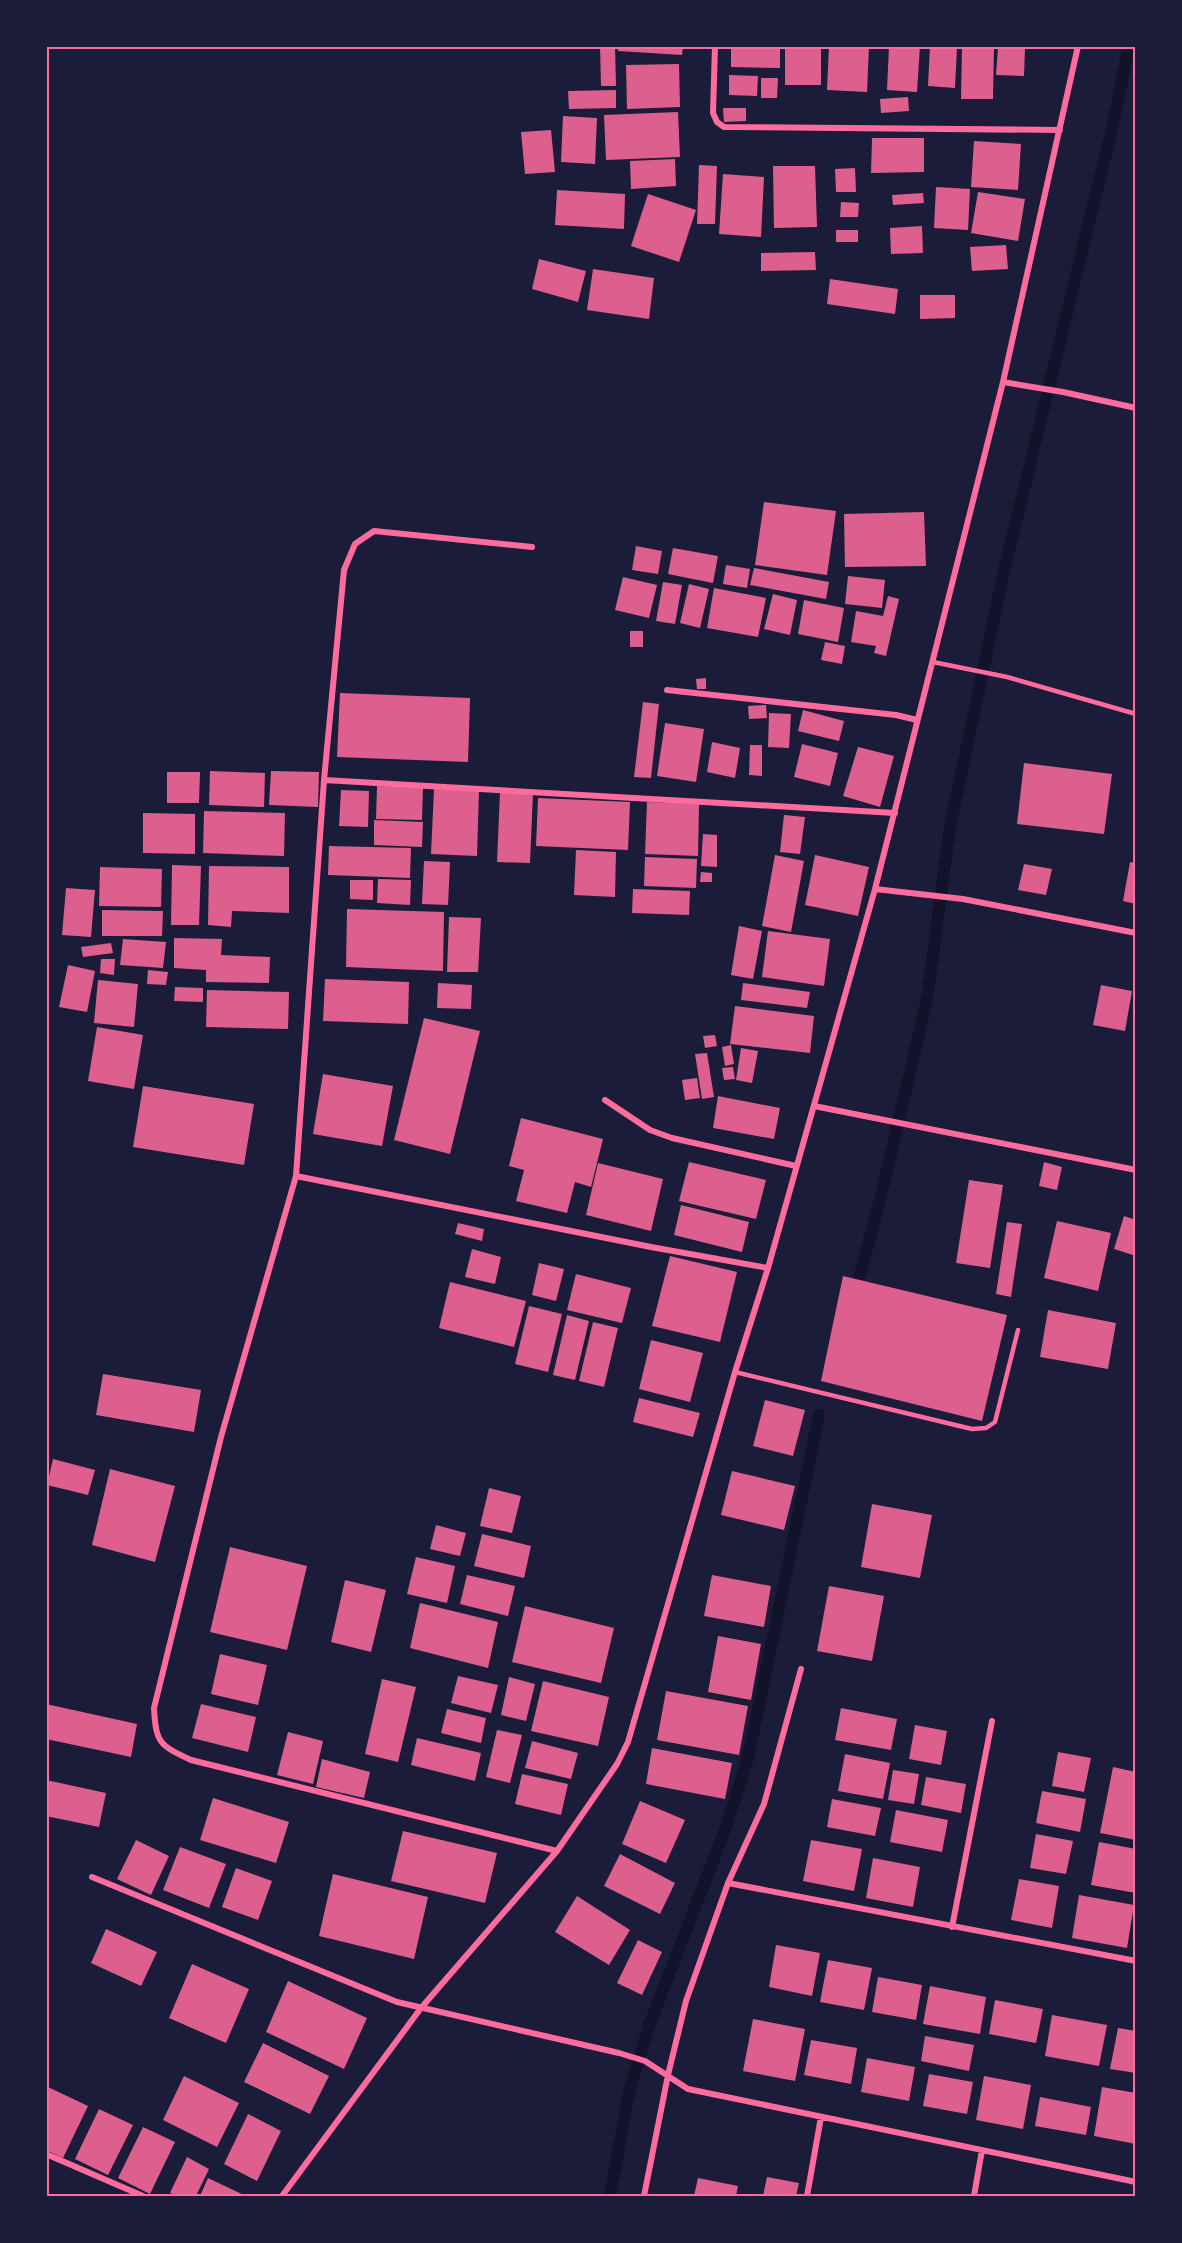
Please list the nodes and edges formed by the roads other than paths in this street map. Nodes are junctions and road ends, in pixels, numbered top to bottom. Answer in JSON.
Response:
{"nodes":[{"id":1,"x":715,"y":46,"type":"edge"},
{"id":2,"x":1078,"y":46,"type":"edge"},
{"id":3,"x":1060,"y":130,"type":"junction"},
{"id":4,"x":1003,"y":382,"type":"junction"},
{"id":5,"x":1136,"y":408,"type":"edge"},
{"id":6,"x":532,"y":547,"type":"dead end"},
{"id":7,"x":933,"y":662,"type":"junction"},
{"id":8,"x":667,"y":690,"type":"dead end"},
{"id":9,"x":1136,"y":714,"type":"edge"},
{"id":10,"x":917,"y":720,"type":"junction"},
{"id":11,"x":324,"y":780,"type":"junction"},
{"id":12,"x":895,"y":813,"type":"junction"},
{"id":13,"x":875,"y":889,"type":"junction"},
{"id":14,"x":1136,"y":933,"type":"edge"},
{"id":15,"x":605,"y":1100,"type":"dead end"},
{"id":16,"x":814,"y":1106,"type":"junction"},
{"id":17,"x":796,"y":1166,"type":"junction"},
{"id":18,"x":1136,"y":1170,"type":"edge"},
{"id":19,"x":296,"y":1176,"type":"junction"},
{"id":20,"x":768,"y":1268,"type":"junction"},
{"id":21,"x":1018,"y":1330,"type":"dead end"},
{"id":22,"x":735,"y":1371,"type":"junction"},
{"id":23,"x":801,"y":1669,"type":"dead end"},
{"id":24,"x":992,"y":1721,"type":"dead end"},
{"id":25,"x":556,"y":1851,"type":"junction"},
{"id":26,"x":92,"y":1877,"type":"dead end"},
{"id":27,"x":728,"y":1882,"type":"junction"},
{"id":28,"x":952,"y":1927,"type":"junction"},
{"id":29,"x":1136,"y":1961,"type":"edge"},
{"id":30,"x":421,"y":2008,"type":"junction"},
{"id":31,"x":668,"y":2075,"type":"junction"},
{"id":32,"x":821,"y":2117,"type":"junction"},
{"id":33,"x":982,"y":2150,"type":"junction"},
{"id":34,"x":46,"y":2154,"type":"edge"},
{"id":35,"x":1136,"y":2182,"type":"edge"},
{"id":36,"x":143,"y":2196,"type":"edge"},
{"id":37,"x":282,"y":2196,"type":"edge"},
{"id":38,"x":644,"y":2196,"type":"edge"},
{"id":39,"x":807,"y":2196,"type":"edge"},
{"id":40,"x":974,"y":2196,"type":"edge"}],
"edges":[{"from":1,"to":3,"type":"street"},
{"from":2,"to":3,"type":"street"},
{"from":3,"to":4,"type":"street"},
{"from":4,"to":5,"type":"street"},
{"from":4,"to":7,"type":"street"},
{"from":6,"to":11,"type":"street"},
{"from":7,"to":9,"type":"lane"},
{"from":7,"to":10,"type":"street"},
{"from":8,"to":10,"type":"street"},
{"from":10,"to":12,"type":"street"},
{"from":11,"to":12,"type":"street"},
{"from":11,"to":19,"type":"street"},
{"from":12,"to":13,"type":"street"},
{"from":13,"to":14,"type":"street"},
{"from":13,"to":16,"type":"street"},
{"from":15,"to":17,"type":"street"},
{"from":16,"to":17,"type":"street"},
{"from":16,"to":18,"type":"street"},
{"from":17,"to":20,"type":"street"},
{"from":19,"to":20,"type":"street"},
{"from":19,"to":25,"type":"street"},
{"from":20,"to":22,"type":"street"},
{"from":21,"to":22,"type":"lane"},
{"from":22,"to":25,"type":"street"},
{"from":23,"to":27,"type":"street"},
{"from":24,"to":28,"type":"street"},
{"from":25,"to":30,"type":"street"},
{"from":26,"to":30,"type":"street"},
{"from":27,"to":28,"type":"street"},
{"from":27,"to":31,"type":"street"},
{"from":28,"to":29,"type":"street"},
{"from":30,"to":31,"type":"street"},
{"from":30,"to":37,"type":"street"},
{"from":31,"to":32,"type":"street"},
{"from":31,"to":38,"type":"street"},
{"from":32,"to":33,"type":"street"},
{"from":32,"to":39,"type":"street"},
{"from":33,"to":35,"type":"street"},
{"from":33,"to":40,"type":"street"},
{"from":34,"to":36,"type":"street"}]}
